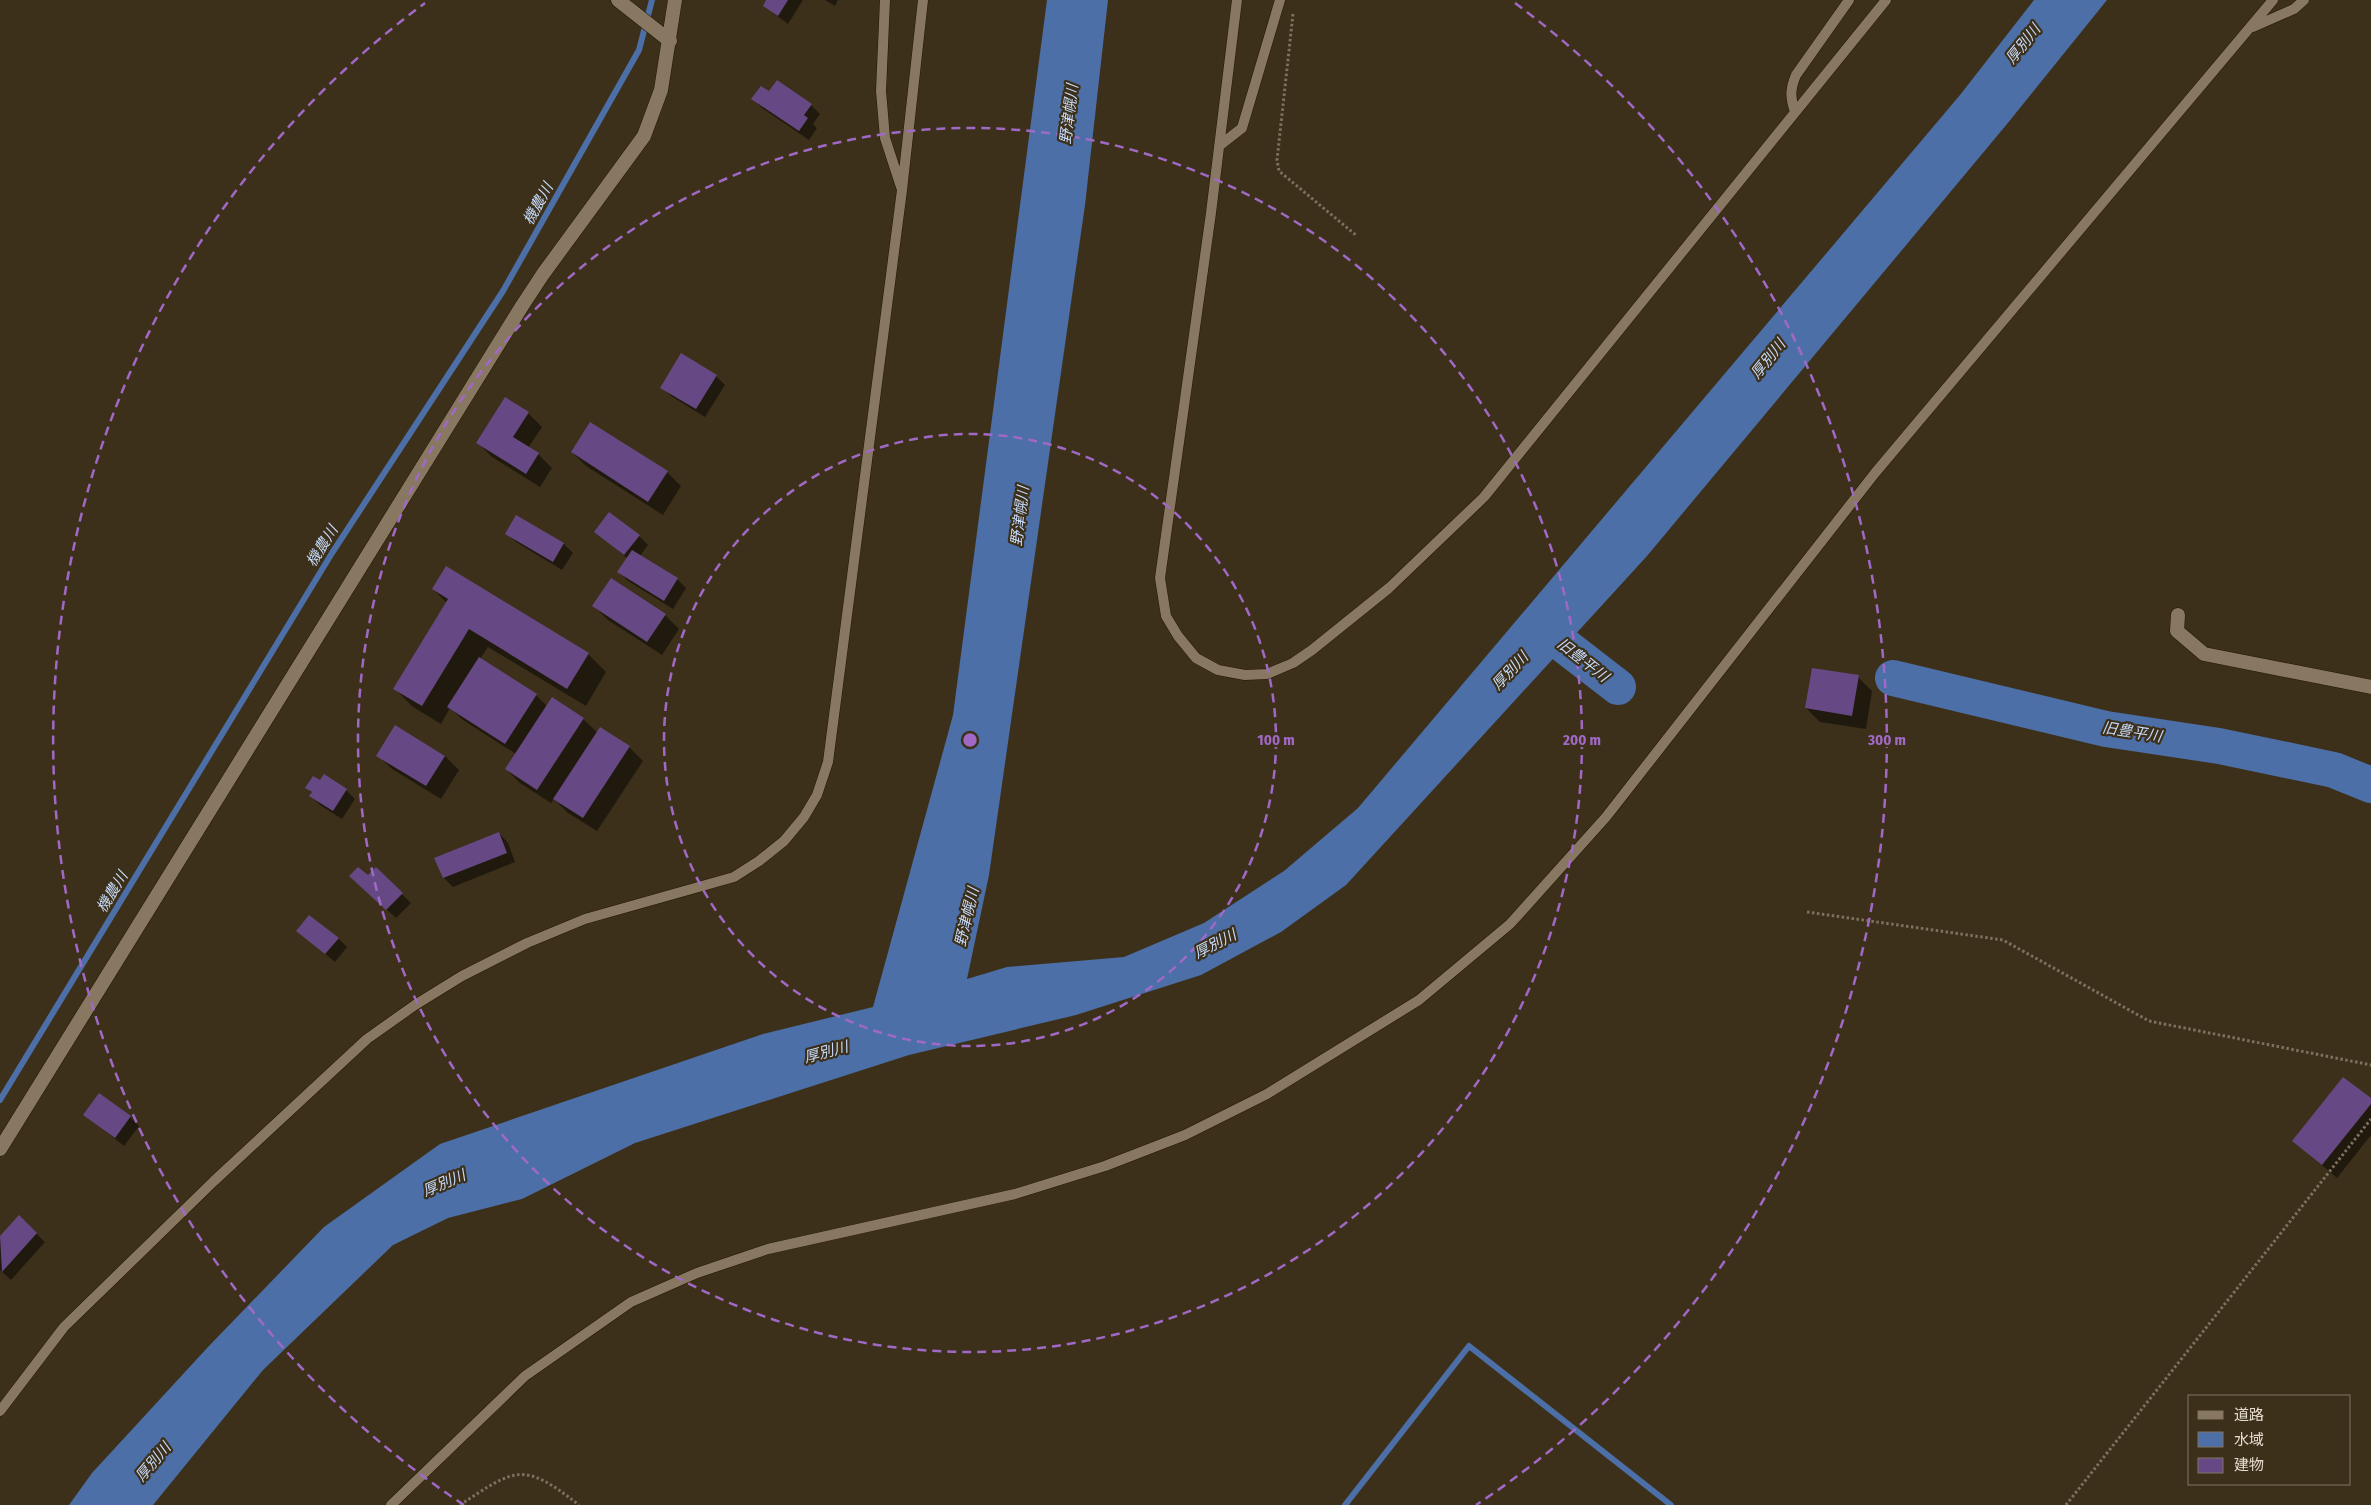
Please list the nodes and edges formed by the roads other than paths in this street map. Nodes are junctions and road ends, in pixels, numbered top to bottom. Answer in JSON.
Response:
{"nodes":[{"id":1,"x":618,"y":0,"type":"edge"},
{"id":2,"x":675,"y":0,"type":"edge"},
{"id":3,"x":885,"y":0,"type":"edge"},
{"id":4,"x":923,"y":0,"type":"edge"},
{"id":5,"x":1237,"y":0,"type":"edge"},
{"id":6,"x":1280,"y":0,"type":"edge"},
{"id":7,"x":1849,"y":0,"type":"edge"},
{"id":8,"x":1886,"y":0,"type":"edge"},
{"id":9,"x":2273,"y":0,"type":"edge"},
{"id":10,"x":2304,"y":0,"type":"edge"},
{"id":11,"x":2250,"y":29,"type":"junction"},
{"id":12,"x":670,"y":41,"type":"junction"},
{"id":13,"x":1795,"y":112,"type":"junction"},
{"id":14,"x":1219,"y":146,"type":"junction"},
{"id":15,"x":902,"y":190,"type":"junction"},
{"id":16,"x":2178,"y":615,"type":"dead end"},
{"id":17,"x":2371,"y":686,"type":"edge"},
{"id":18,"x":0,"y":1149,"type":"edge"},
{"id":19,"x":0,"y":1411,"type":"edge"},
{"id":20,"x":391,"y":1505,"type":"edge"}],
"edges":[{"from":1,"to":12,"type":"street"},
{"from":2,"to":12,"type":"street"},
{"from":3,"to":15,"type":"lane"},
{"from":4,"to":15,"type":"lane"},
{"from":5,"to":14,"type":"lane"},
{"from":6,"to":14,"type":"lane"},
{"from":7,"to":13,"type":"lane"},
{"from":8,"to":13,"type":"lane"},
{"from":9,"to":11,"type":"lane"},
{"from":10,"to":11,"type":"lane"},
{"from":11,"to":20,"type":"lane"},
{"from":12,"to":18,"type":"street"},
{"from":13,"to":14,"type":"lane"},
{"from":15,"to":19,"type":"lane"},
{"from":16,"to":17,"type":"street"}]}
